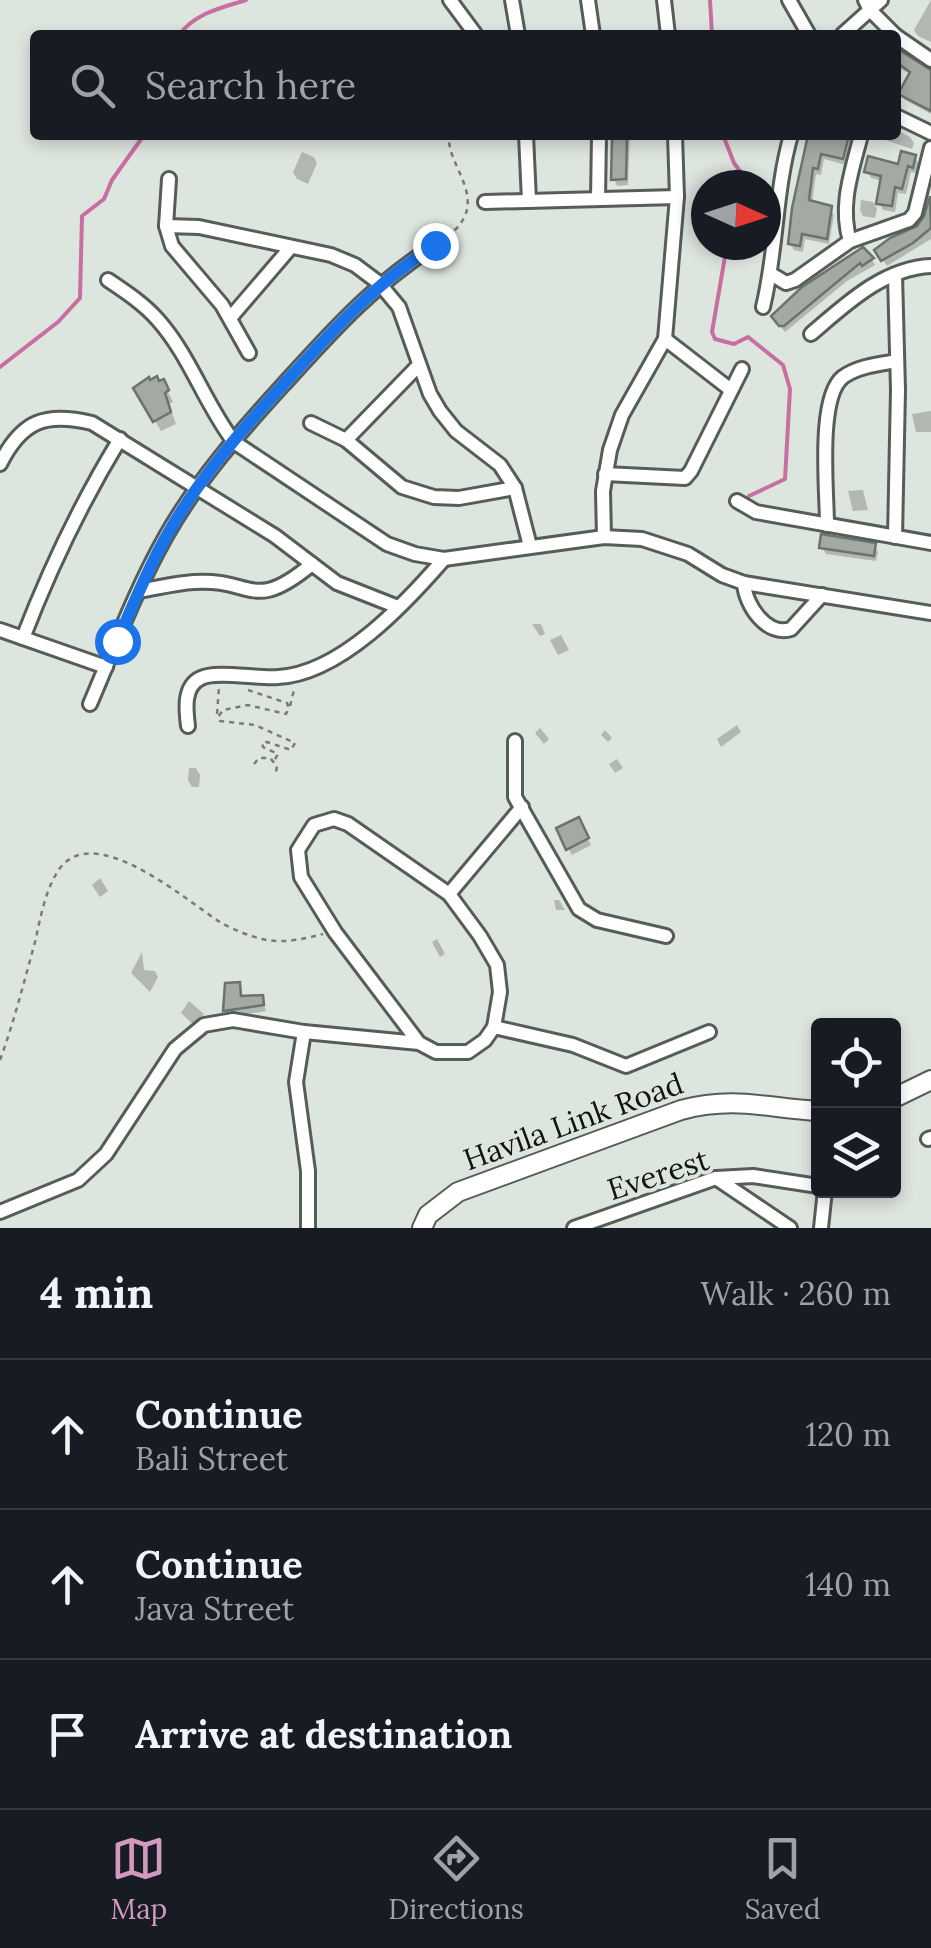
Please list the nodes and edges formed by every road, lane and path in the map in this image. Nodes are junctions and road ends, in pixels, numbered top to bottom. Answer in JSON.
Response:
{"nodes":[{"id":1,"x":450,"y":0,"type":"edge"},
{"id":2,"x":512,"y":0,"type":"edge"},
{"id":3,"x":588,"y":0,"type":"edge"},
{"id":4,"x":664,"y":0,"type":"edge"},
{"id":5,"x":789,"y":0,"type":"edge"},
{"id":6,"x":872,"y":3,"type":"edge"},
{"id":7,"x":472,"y":30,"type":"edge"},
{"id":8,"x":517,"y":30,"type":"edge"},
{"id":9,"x":592,"y":30,"type":"edge"},
{"id":10,"x":667,"y":30,"type":"edge"},
{"id":11,"x":806,"y":30,"type":"edge"},
{"id":12,"x":847,"y":30,"type":"edge"},
{"id":13,"x":892,"y":30,"type":"edge"},
{"id":14,"x":901,"y":39,"type":"edge"},
{"id":15,"x":931,"y":60,"type":"edge"},
{"id":16,"x":901,"y":119,"type":"edge"},
{"id":17,"x":931,"y":134,"type":"edge"},
{"id":18,"x":449,"y":140,"type":"edge"},
{"id":19,"x":526,"y":140,"type":"edge"},
{"id":20,"x":599,"y":140,"type":"edge"},
{"id":21,"x":675,"y":140,"type":"edge"},
{"id":22,"x":789,"y":140,"type":"edge"},
{"id":23,"x":860,"y":140,"type":"edge"},
{"id":24,"x":931,"y":148,"type":"edge"},
{"id":25,"x":169,"y":179,"type":"dead end"},
{"id":26,"x":677,"y":197,"type":"junction"},
{"id":27,"x":598,"y":199,"type":"junction"},
{"id":28,"x":485,"y":202,"type":"dead end"},
{"id":29,"x":529,"y":202,"type":"junction"},
{"id":30,"x":166,"y":226,"type":"junction"},
{"id":31,"x":850,"y":241,"type":"junction"},
{"id":32,"x":435,"y":245,"type":"joint"},
{"id":33,"x":291,"y":246,"type":"junction"},
{"id":34,"x":931,"y":266,"type":"edge"},
{"id":35,"x":772,"y":274,"type":"junction"},
{"id":36,"x":895,"y":275,"type":"junction"},
{"id":37,"x":108,"y":280,"type":"dead end"},
{"id":38,"x":380,"y":284,"type":"junction"},
{"id":39,"x":764,"y":307,"type":"dead end"},
{"id":40,"x":231,"y":317,"type":"junction"},
{"id":41,"x":810,"y":334,"type":"dead end"},
{"id":42,"x":665,"y":338,"type":"junction"},
{"id":43,"x":249,"y":353,"type":"dead end"},
{"id":44,"x":897,"y":361,"type":"junction"},
{"id":45,"x":419,"y":365,"type":"junction"},
{"id":46,"x":742,"y":369,"type":"dead end"},
{"id":47,"x":731,"y":390,"type":"junction"},
{"id":48,"x":311,"y":423,"type":"dead end"},
{"id":49,"x":120,"y":439,"type":"junction"},
{"id":50,"x":346,"y":440,"type":"junction"},
{"id":51,"x":234,"y":442,"type":"junction"},
{"id":52,"x":0,"y":464,"type":"edge"},
{"id":53,"x":606,"y":474,"type":"junction"},
{"id":54,"x":197,"y":487,"type":"junction"},
{"id":55,"x":514,"y":488,"type":"junction"},
{"id":56,"x":737,"y":501,"type":"dead end"},
{"id":57,"x":827,"y":525,"type":"junction"},
{"id":58,"x":604,"y":537,"type":"junction"},
{"id":59,"x":895,"y":537,"type":"junction"},
{"id":60,"x":931,"y":543,"type":"edge"},
{"id":61,"x":530,"y":546,"type":"junction"},
{"id":62,"x":444,"y":558,"type":"junction"},
{"id":63,"x":312,"y":564,"type":"junction"},
{"id":64,"x":744,"y":583,"type":"junction"},
{"id":65,"x":140,"y":591,"type":"junction"},
{"id":66,"x":822,"y":595,"type":"junction"},
{"id":67,"x":398,"y":607,"type":"junction"},
{"id":68,"x":931,"y":612,"type":"edge"},
{"id":69,"x":0,"y":630,"type":"edge"},
{"id":70,"x":23,"y":638,"type":"junction"},
{"id":71,"x":106,"y":667,"type":"junction"},
{"id":72,"x":296,"y":674,"type":"junction"},
{"id":73,"x":226,"y":676,"type":"junction"},
{"id":74,"x":90,"y":704,"type":"dead end"},
{"id":75,"x":289,"y":708,"type":"junction"},
{"id":76,"x":217,"y":714,"type":"junction"},
{"id":77,"x":188,"y":726,"type":"dead end"},
{"id":78,"x":515,"y":741,"type":"dead end"},
{"id":79,"x":274,"y":761,"type":"junction"},
{"id":80,"x":254,"y":764,"type":"dead end"},
{"id":81,"x":276,"y":772,"type":"dead end"},
{"id":82,"x":522,"y":807,"type":"junction"},
{"id":83,"x":450,"y":894,"type":"junction"},
{"id":84,"x":334,"y":932,"type":"junction"},
{"id":85,"x":666,"y":936,"type":"dead end"},
{"id":86,"x":494,"y":1027,"type":"junction"},
{"id":87,"x":304,"y":1032,"type":"junction"},
{"id":88,"x":709,"y":1032,"type":"dead end"},
{"id":89,"x":419,"y":1043,"type":"junction"},
{"id":90,"x":0,"y":1060,"type":"edge"},
{"id":91,"x":931,"y":1080,"type":"edge"},
{"id":92,"x":901,"y":1095,"type":"edge"},
{"id":93,"x":811,"y":1110,"type":"edge"},
{"id":94,"x":716,"y":1178,"type":"junction"},
{"id":95,"x":811,"y":1185,"type":"edge"},
{"id":96,"x":824,"y":1198,"type":"edge"},
{"id":97,"x":0,"y":1212,"type":"edge"},
{"id":98,"x":308,"y":1228,"type":"edge"},
{"id":99,"x":422,"y":1228,"type":"edge"},
{"id":100,"x":574,"y":1228,"type":"edge"},
{"id":101,"x":790,"y":1228,"type":"edge"},
{"id":102,"x":821,"y":1228,"type":"edge"}],
"edges":[{"from":1,"to":7,"type":"street"},
{"from":2,"to":8,"type":"street"},
{"from":3,"to":9,"type":"street"},
{"from":4,"to":10,"type":"street"},
{"from":5,"to":11,"type":"street"},
{"from":6,"to":12,"type":"street"},
{"from":6,"to":13,"type":"street"},
{"from":14,"to":15,"type":"street"},
{"from":16,"to":17,"type":"street"},
{"from":18,"to":32,"type":"path"},
{"from":19,"to":29,"type":"street"},
{"from":20,"to":27,"type":"street"},
{"from":21,"to":26,"type":"street"},
{"from":22,"to":35,"type":"street"},
{"from":23,"to":31,"type":"street"},
{"from":24,"to":31,"type":"street"},
{"from":25,"to":30,"type":"street"},
{"from":26,"to":27,"type":"street"},
{"from":26,"to":42,"type":"street"},
{"from":27,"to":29,"type":"street"},
{"from":28,"to":29,"type":"street"},
{"from":30,"to":33,"type":"street"},
{"from":30,"to":40,"type":"street"},
{"from":31,"to":35,"type":"street"},
{"from":32,"to":38,"type":"street"},
{"from":33,"to":38,"type":"street"},
{"from":33,"to":40,"type":"street"},
{"from":34,"to":36,"type":"street"},
{"from":35,"to":39,"type":"street"},
{"from":36,"to":41,"type":"street"},
{"from":36,"to":44,"type":"street"},
{"from":37,"to":51,"type":"street"},
{"from":38,"to":45,"type":"street"},
{"from":38,"to":51,"type":"street"},
{"from":40,"to":43,"type":"street"},
{"from":42,"to":47,"type":"street"},
{"from":42,"to":53,"type":"street"},
{"from":44,"to":57,"type":"street"},
{"from":44,"to":59,"type":"street"},
{"from":45,"to":50,"type":"street"},
{"from":45,"to":55,"type":"street"},
{"from":46,"to":47,"type":"street"},
{"from":47,"to":53,"type":"street"},
{"from":48,"to":50,"type":"street"},
{"from":49,"to":52,"type":"street"},
{"from":49,"to":54,"type":"street"},
{"from":49,"to":70,"type":"street"},
{"from":50,"to":55,"type":"street"},
{"from":51,"to":54,"type":"street"},
{"from":51,"to":62,"type":"street"},
{"from":53,"to":58,"type":"street"},
{"from":54,"to":63,"type":"street"},
{"from":54,"to":65,"type":"street"},
{"from":55,"to":61,"type":"street"},
{"from":56,"to":57,"type":"street"},
{"from":57,"to":59,"type":"street"},
{"from":58,"to":61,"type":"street"},
{"from":58,"to":64,"type":"street"},
{"from":59,"to":60,"type":"street"},
{"from":61,"to":62,"type":"street"},
{"from":62,"to":67,"type":"street"},
{"from":63,"to":65,"type":"street"},
{"from":63,"to":67,"type":"street"},
{"from":64,"to":66,"type":"street"},
{"from":64,"to":66,"type":"street"},
{"from":65,"to":71,"type":"street"},
{"from":66,"to":68,"type":"street"},
{"from":67,"to":72,"type":"street"},
{"from":69,"to":70,"type":"street"},
{"from":70,"to":71,"type":"street"},
{"from":71,"to":74,"type":"street"},
{"from":72,"to":73,"type":"street"},
{"from":72,"to":75,"type":"path"},
{"from":73,"to":75,"type":"path"},
{"from":73,"to":76,"type":"path"},
{"from":73,"to":77,"type":"street"},
{"from":75,"to":76,"type":"path"},
{"from":76,"to":79,"type":"path"},
{"from":78,"to":82,"type":"street"},
{"from":79,"to":80,"type":"path"},
{"from":79,"to":81,"type":"path"},
{"from":82,"to":83,"type":"street"},
{"from":82,"to":85,"type":"street"},
{"from":83,"to":84,"type":"street"},
{"from":83,"to":86,"type":"street"},
{"from":84,"to":89,"type":"street"},
{"from":84,"to":90,"type":"path"},
{"from":86,"to":88,"type":"street"},
{"from":86,"to":89,"type":"street"},
{"from":87,"to":89,"type":"street"},
{"from":87,"to":97,"type":"street"},
{"from":87,"to":98,"type":"street"},
{"from":91,"to":92,"type":"street"},
{"from":93,"to":99,"type":"street","name":"Havila Link Road"},
{"from":94,"to":95,"type":"street","name":"Everest"},
{"from":94,"to":100,"type":"street","name":"Everest"},
{"from":94,"to":101,"type":"street"},
{"from":96,"to":102,"type":"street"}]}
